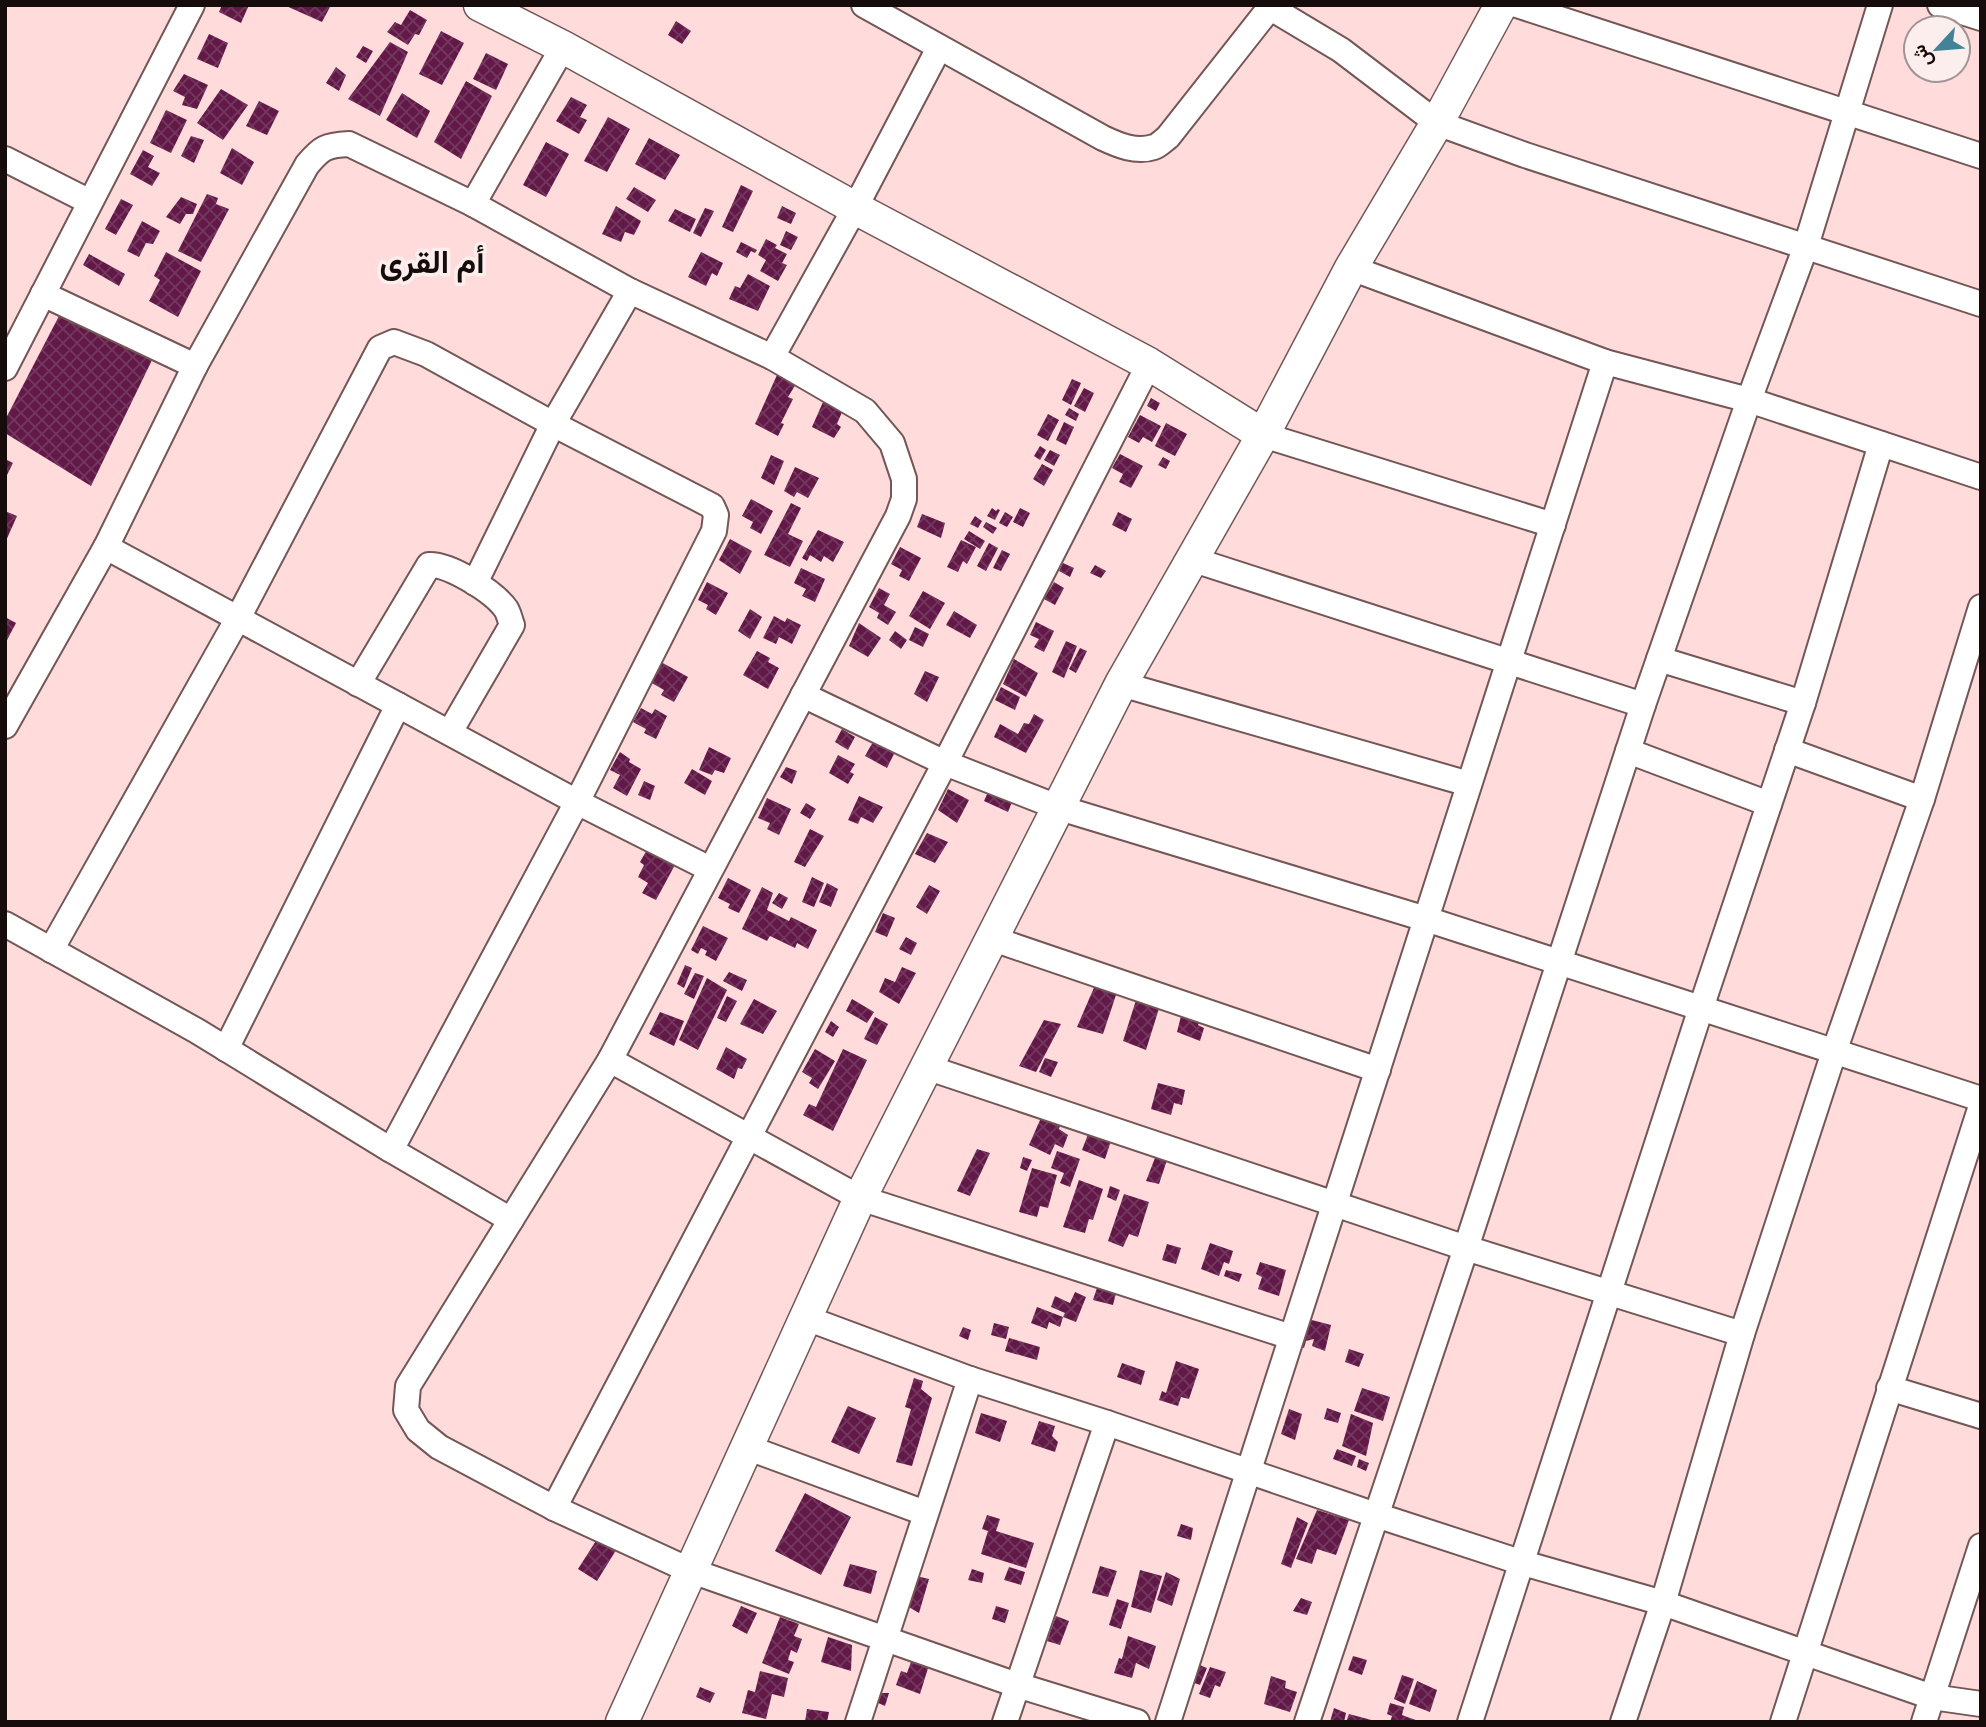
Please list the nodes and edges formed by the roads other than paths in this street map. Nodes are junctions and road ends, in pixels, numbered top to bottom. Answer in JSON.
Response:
{"nodes":[{"id":1,"x":192,"y":5,"type":"edge"},
{"id":2,"x":864,"y":5,"type":"edge"},
{"id":3,"x":1501,"y":5,"type":"edge"},
{"id":4,"x":1517,"y":5,"type":"edge"},
{"id":5,"x":1880,"y":5,"type":"edge"},
{"id":6,"x":1940,"y":5,"type":"edge"},
{"id":7,"x":490,"y":7,"type":"edge"},
{"id":8,"x":1271,"y":7,"type":"edge"},
{"id":9,"x":1981,"y":19,"type":"edge"},
{"id":10,"x":563,"y":47,"type":"junction"},
{"id":11,"x":939,"y":48,"type":"junction"},
{"id":12,"x":1845,"y":113,"type":"junction"},
{"id":13,"x":1437,"y":123,"type":"junction"},
{"id":14,"x":1981,"y":156,"type":"edge"},
{"id":15,"x":5,"y":159,"type":"edge"},
{"id":16,"x":90,"y":202,"type":"junction"},
{"id":17,"x":473,"y":204,"type":"junction"},
{"id":18,"x":855,"y":208,"type":"junction"},
{"id":19,"x":1806,"y":246,"type":"junction"},
{"id":20,"x":1351,"y":268,"type":"junction"},
{"id":21,"x":629,"y":291,"type":"junction"},
{"id":22,"x":43,"y":294,"type":"junction"},
{"id":23,"x":1981,"y":304,"type":"edge"},
{"id":24,"x":772,"y":358,"type":"junction"},
{"id":25,"x":1605,"y":362,"type":"junction"},
{"id":26,"x":1149,"y":364,"type":"junction"},
{"id":27,"x":195,"y":366,"type":"junction"},
{"id":28,"x":5,"y":368,"type":"edge"},
{"id":29,"x":1749,"y":400,"type":"junction"},
{"id":30,"x":553,"y":424,"type":"junction"},
{"id":31,"x":1264,"y":435,"type":"junction"},
{"id":32,"x":1881,"y":444,"type":"junction"},
{"id":33,"x":1981,"y":477,"type":"edge"},
{"id":34,"x":1553,"y":525,"type":"junction"},
{"id":35,"x":106,"y":547,"type":"junction"},
{"id":36,"x":1191,"y":559,"type":"junction"},
{"id":37,"x":475,"y":583,"type":"junction"},
{"id":38,"x":1981,"y":607,"type":"edge"},
{"id":39,"x":237,"y":620,"type":"junction"},
{"id":40,"x":1659,"y":659,"type":"junction"},
{"id":41,"x":1509,"y":661,"type":"junction"},
{"id":42,"x":358,"y":684,"type":"junction"},
{"id":43,"x":1121,"y":684,"type":"junction"},
{"id":44,"x":803,"y":695,"type":"junction"},
{"id":45,"x":1803,"y":703,"type":"junction"},
{"id":46,"x":398,"y":705,"type":"junction"},
{"id":47,"x":1643,"y":705,"type":"junction"},
{"id":48,"x":5,"y":726,"type":"edge"},
{"id":49,"x":450,"y":732,"type":"junction"},
{"id":50,"x":1787,"y":750,"type":"junction"},
{"id":51,"x":1628,"y":751,"type":"junction"},
{"id":52,"x":945,"y":763,"type":"junction"},
{"id":53,"x":1469,"y":784,"type":"junction"},
{"id":54,"x":1923,"y":799,"type":"junction"},
{"id":55,"x":577,"y":802,"type":"junction"},
{"id":56,"x":1769,"y":804,"type":"junction"},
{"id":57,"x":1060,"y":808,"type":"junction"},
{"id":58,"x":710,"y":869,"type":"junction"},
{"id":59,"x":1426,"y":919,"type":"junction"},
{"id":60,"x":5,"y":924,"type":"edge"},
{"id":61,"x":993,"y":939,"type":"junction"},
{"id":62,"x":51,"y":950,"type":"junction"},
{"id":63,"x":1559,"y":962,"type":"junction"},
{"id":64,"x":1701,"y":1008,"type":"junction"},
{"id":65,"x":226,"y":1049,"type":"junction"},
{"id":66,"x":1834,"y":1052,"type":"junction"},
{"id":67,"x":610,"y":1060,"type":"junction"},
{"id":68,"x":926,"y":1067,"type":"junction"},
{"id":69,"x":1378,"y":1069,"type":"junction"},
{"id":70,"x":1981,"y":1099,"type":"edge"},
{"id":71,"x":1981,"y":1106,"type":"edge"},
{"id":72,"x":748,"y":1136,"type":"junction"},
{"id":73,"x":391,"y":1150,"type":"junction"},
{"id":74,"x":860,"y":1198,"type":"junction"},
{"id":75,"x":1335,"y":1203,"type":"junction"},
{"id":76,"x":511,"y":1220,"type":"junction"},
{"id":77,"x":1466,"y":1248,"type":"junction"},
{"id":78,"x":1609,"y":1293,"type":"junction"},
{"id":79,"x":806,"y":1318,"type":"junction"},
{"id":80,"x":1742,"y":1334,"type":"junction"},
{"id":81,"x":1291,"y":1337,"type":"junction"},
{"id":82,"x":970,"y":1379,"type":"junction"},
{"id":83,"x":1889,"y":1388,"type":"junction"},
{"id":84,"x":1981,"y":1416,"type":"edge"},
{"id":85,"x":1107,"y":1423,"type":"junction"},
{"id":86,"x":746,"y":1447,"type":"junction"},
{"id":87,"x":1248,"y":1472,"type":"junction"},
{"id":88,"x":554,"y":1508,"type":"junction"},
{"id":89,"x":925,"y":1513,"type":"junction"},
{"id":90,"x":1376,"y":1515,"type":"junction"},
{"id":91,"x":1981,"y":1546,"type":"edge"},
{"id":92,"x":1523,"y":1563,"type":"junction"},
{"id":93,"x":689,"y":1570,"type":"junction"},
{"id":94,"x":1663,"y":1603,"type":"junction"},
{"id":95,"x":886,"y":1638,"type":"junction"},
{"id":96,"x":1804,"y":1652,"type":"junction"},
{"id":97,"x":1017,"y":1685,"type":"junction"},
{"id":98,"x":1932,"y":1697,"type":"junction"},
{"id":99,"x":1981,"y":1704,"type":"edge"},
{"id":100,"x":628,"y":1721,"type":"edge"},
{"id":101,"x":858,"y":1722,"type":"edge"},
{"id":102,"x":1005,"y":1722,"type":"edge"},
{"id":103,"x":1138,"y":1722,"type":"edge"},
{"id":104,"x":1168,"y":1722,"type":"edge"},
{"id":105,"x":1307,"y":1722,"type":"edge"},
{"id":106,"x":1469,"y":1722,"type":"edge"},
{"id":107,"x":1623,"y":1722,"type":"edge"},
{"id":108,"x":1783,"y":1722,"type":"edge"},
{"id":109,"x":1924,"y":1722,"type":"edge"}],
"edges":[{"from":1,"to":16,"type":"street"},
{"from":2,"to":11,"type":"street"},
{"from":3,"to":13,"type":"street"},
{"from":4,"to":12,"type":"street"},
{"from":5,"to":12,"type":"street"},
{"from":6,"to":9,"type":"street"},
{"from":7,"to":10,"type":"street"},
{"from":8,"to":11,"type":"street"},
{"from":8,"to":13,"type":"street"},
{"from":10,"to":17,"type":"street"},
{"from":10,"to":18,"type":"street"},
{"from":11,"to":18,"type":"street"},
{"from":12,"to":14,"type":"street"},
{"from":12,"to":19,"type":"street"},
{"from":13,"to":19,"type":"street"},
{"from":13,"to":20,"type":"street"},
{"from":15,"to":16,"type":"street"},
{"from":16,"to":22,"type":"street"},
{"from":17,"to":21,"type":"street"},
{"from":17,"to":27,"type":"street"},
{"from":18,"to":24,"type":"street"},
{"from":18,"to":26,"type":"street"},
{"from":19,"to":23,"type":"street"},
{"from":19,"to":29,"type":"street"},
{"from":20,"to":25,"type":"street"},
{"from":20,"to":31,"type":"street"},
{"from":21,"to":24,"type":"street"},
{"from":21,"to":30,"type":"street"},
{"from":22,"to":27,"type":"street"},
{"from":22,"to":28,"type":"street"},
{"from":24,"to":44,"type":"street"},
{"from":25,"to":29,"type":"street"},
{"from":25,"to":34,"type":"street"},
{"from":26,"to":31,"type":"street"},
{"from":26,"to":52,"type":"street"},
{"from":27,"to":35,"type":"street"},
{"from":29,"to":32,"type":"street"},
{"from":29,"to":40,"type":"street"},
{"from":30,"to":37,"type":"street"},
{"from":30,"to":39,"type":"street"},
{"from":30,"to":55,"type":"street"},
{"from":31,"to":34,"type":"street"},
{"from":31,"to":36,"type":"street"},
{"from":32,"to":33,"type":"street"},
{"from":32,"to":45,"type":"street"},
{"from":34,"to":41,"type":"street"},
{"from":35,"to":39,"type":"street"},
{"from":35,"to":48,"type":"street"},
{"from":36,"to":41,"type":"street"},
{"from":36,"to":43,"type":"street"},
{"from":37,"to":42,"type":"street"},
{"from":37,"to":49,"type":"street"},
{"from":38,"to":54,"type":"street"},
{"from":39,"to":42,"type":"street"},
{"from":39,"to":62,"type":"street"},
{"from":40,"to":45,"type":"street"},
{"from":40,"to":47,"type":"street"},
{"from":41,"to":47,"type":"street"},
{"from":41,"to":53,"type":"street"},
{"from":42,"to":46,"type":"street"},
{"from":43,"to":53,"type":"street"},
{"from":43,"to":57,"type":"street"},
{"from":44,"to":52,"type":"street"},
{"from":44,"to":58,"type":"street"},
{"from":45,"to":50,"type":"street"},
{"from":46,"to":49,"type":"street"},
{"from":46,"to":65,"type":"street"},
{"from":47,"to":51,"type":"street"},
{"from":49,"to":55,"type":"street"},
{"from":50,"to":54,"type":"street"},
{"from":50,"to":56,"type":"street"},
{"from":51,"to":56,"type":"street"},
{"from":51,"to":63,"type":"street"},
{"from":52,"to":57,"type":"street"},
{"from":52,"to":72,"type":"street"},
{"from":53,"to":59,"type":"street"},
{"from":54,"to":66,"type":"street"},
{"from":55,"to":58,"type":"street"},
{"from":55,"to":73,"type":"street"},
{"from":56,"to":64,"type":"street"},
{"from":57,"to":59,"type":"street"},
{"from":57,"to":61,"type":"street"},
{"from":58,"to":67,"type":"street"},
{"from":59,"to":63,"type":"street"},
{"from":59,"to":69,"type":"street"},
{"from":60,"to":62,"type":"street"},
{"from":61,"to":68,"type":"street"},
{"from":61,"to":69,"type":"street"},
{"from":62,"to":65,"type":"street"},
{"from":63,"to":64,"type":"street"},
{"from":63,"to":77,"type":"street"},
{"from":64,"to":66,"type":"street"},
{"from":64,"to":78,"type":"street"},
{"from":65,"to":73,"type":"street"},
{"from":66,"to":70,"type":"street"},
{"from":66,"to":80,"type":"street"},
{"from":67,"to":72,"type":"street"},
{"from":67,"to":76,"type":"street"},
{"from":68,"to":74,"type":"street"},
{"from":68,"to":75,"type":"street"},
{"from":69,"to":75,"type":"street"},
{"from":71,"to":83,"type":"street"},
{"from":72,"to":74,"type":"street"},
{"from":72,"to":88,"type":"street"},
{"from":73,"to":76,"type":"street"},
{"from":74,"to":79,"type":"street"},
{"from":74,"to":81,"type":"street"},
{"from":75,"to":77,"type":"street"},
{"from":75,"to":81,"type":"street"},
{"from":76,"to":88,"type":"street"},
{"from":77,"to":78,"type":"street"},
{"from":77,"to":90,"type":"street"},
{"from":78,"to":80,"type":"street"},
{"from":78,"to":92,"type":"street"},
{"from":79,"to":82,"type":"street"},
{"from":79,"to":86,"type":"street"},
{"from":80,"to":94,"type":"street"},
{"from":81,"to":87,"type":"street"},
{"from":82,"to":85,"type":"street"},
{"from":82,"to":89,"type":"street"},
{"from":83,"to":84,"type":"street"},
{"from":83,"to":96,"type":"street"},
{"from":85,"to":87,"type":"street"},
{"from":85,"to":97,"type":"street"},
{"from":86,"to":89,"type":"street"},
{"from":86,"to":93,"type":"street"},
{"from":87,"to":90,"type":"street"},
{"from":87,"to":104,"type":"street"},
{"from":88,"to":93,"type":"street"},
{"from":89,"to":95,"type":"street"},
{"from":90,"to":92,"type":"street"},
{"from":90,"to":105,"type":"street"},
{"from":91,"to":98,"type":"street"},
{"from":92,"to":94,"type":"street"},
{"from":92,"to":106,"type":"street"},
{"from":93,"to":95,"type":"street"},
{"from":93,"to":100,"type":"street"},
{"from":94,"to":96,"type":"street"},
{"from":94,"to":107,"type":"street"},
{"from":95,"to":97,"type":"street"},
{"from":95,"to":101,"type":"street"},
{"from":96,"to":98,"type":"street"},
{"from":96,"to":108,"type":"street"},
{"from":97,"to":102,"type":"street"},
{"from":97,"to":103,"type":"street"},
{"from":98,"to":99,"type":"street"},
{"from":98,"to":109,"type":"street"}]}
